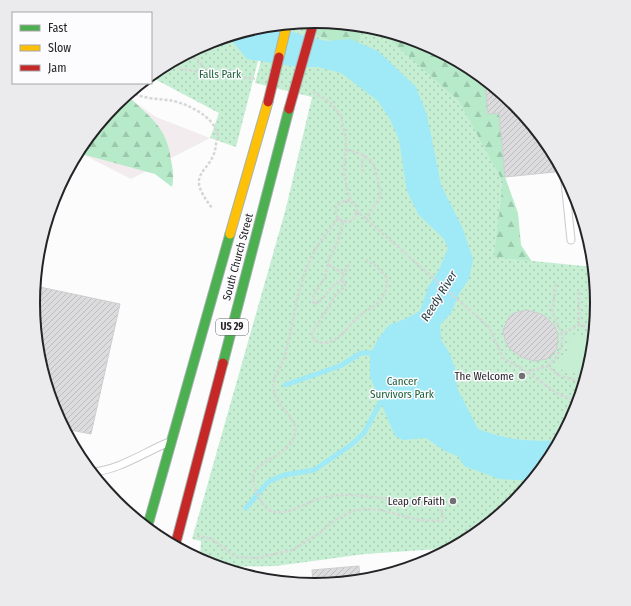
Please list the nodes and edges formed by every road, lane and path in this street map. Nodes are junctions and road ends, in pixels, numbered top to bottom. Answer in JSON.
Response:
{"nodes":[{"id":1,"x":312,"y":28,"type":"edge"},
{"id":2,"x":287,"y":30,"type":"edge"},
{"id":3,"x":194,"y":56,"type":"edge"},
{"id":4,"x":177,"y":66,"type":"edge"},
{"id":5,"x":137,"y":94,"type":"edge"},
{"id":6,"x":364,"y":155,"type":"junction"},
{"id":7,"x":363,"y":172,"type":"dead end"},
{"id":8,"x":566,"y":190,"type":"edge"},
{"id":9,"x":379,"y":200,"type":"junction"},
{"id":10,"x":350,"y":201,"type":"junction"},
{"id":11,"x":383,"y":202,"type":"dead end"},
{"id":12,"x":213,"y":209,"type":"dead end"},
{"id":13,"x":357,"y":211,"type":"junction"},
{"id":14,"x":338,"y":219,"type":"junction"},
{"id":15,"x":366,"y":219,"type":"junction"},
{"id":16,"x":343,"y":222,"type":"junction"},
{"id":17,"x":572,"y":240,"type":"dead end"},
{"id":18,"x":366,"y":260,"type":"dead end"},
{"id":19,"x":351,"y":263,"type":"dead end"},
{"id":20,"x":328,"y":264,"type":"junction"},
{"id":21,"x":344,"y":274,"type":"junction"},
{"id":22,"x":341,"y":281,"type":"junction"},
{"id":23,"x":556,"y":284,"type":"dead end"},
{"id":24,"x":579,"y":289,"type":"dead end"},
{"id":25,"x":579,"y":326,"type":"junction"},
{"id":26,"x":589,"y":327,"type":"edge"},
{"id":27,"x":562,"y":334,"type":"junction"},
{"id":28,"x":548,"y":366,"type":"junction"},
{"id":29,"x":527,"y":372,"type":"junction"},
{"id":30,"x":579,"y":381,"type":"edge"},
{"id":31,"x":573,"y":400,"type":"edge"},
{"id":32,"x":172,"y":441,"type":"junction"},
{"id":33,"x":99,"y":472,"type":"edge"},
{"id":34,"x":150,"y":522,"type":"edge"},
{"id":35,"x":194,"y":535,"type":"dead end"},
{"id":36,"x":177,"y":540,"type":"edge"}],
"edges":[{"from":1,"to":36,"type":"main road","name":"South Church Street","number":"US 29","bridge":true},
{"from":2,"to":32,"type":"main road","name":"South Church Street","number":"US 29","bridge":true},
{"from":3,"to":4,"type":"path"},
{"from":5,"to":12,"type":"path"},
{"from":6,"to":7,"type":"path"},
{"from":6,"to":9,"type":"path"},
{"from":6,"to":10,"type":"path"},
{"from":8,"to":17,"type":"lane"},
{"from":9,"to":11,"type":"path"},
{"from":9,"to":15,"type":"path"},
{"from":10,"to":13,"type":"path"},
{"from":10,"to":14,"type":"path"},
{"from":13,"to":15,"type":"path"},
{"from":13,"to":16,"type":"path"},
{"from":14,"to":16,"type":"path"},
{"from":14,"to":35,"type":"path"},
{"from":15,"to":29,"type":"path"},
{"from":16,"to":20,"type":"path"},
{"from":18,"to":22,"type":"path"},
{"from":19,"to":21,"type":"path"},
{"from":20,"to":21,"type":"path"},
{"from":20,"to":22,"type":"path"},
{"from":21,"to":22,"type":"path"},
{"from":23,"to":27,"type":"path"},
{"from":24,"to":25,"type":"path"},
{"from":25,"to":26,"type":"path"},
{"from":25,"to":27,"type":"path"},
{"from":27,"to":28,"type":"path"},
{"from":28,"to":29,"type":"path"},
{"from":28,"to":30,"type":"path"},
{"from":29,"to":31,"type":"path"},
{"from":32,"to":33,"type":"lane"},
{"from":32,"to":34,"type":"main road","name":"South Church Street","number":"US 29"}]}
